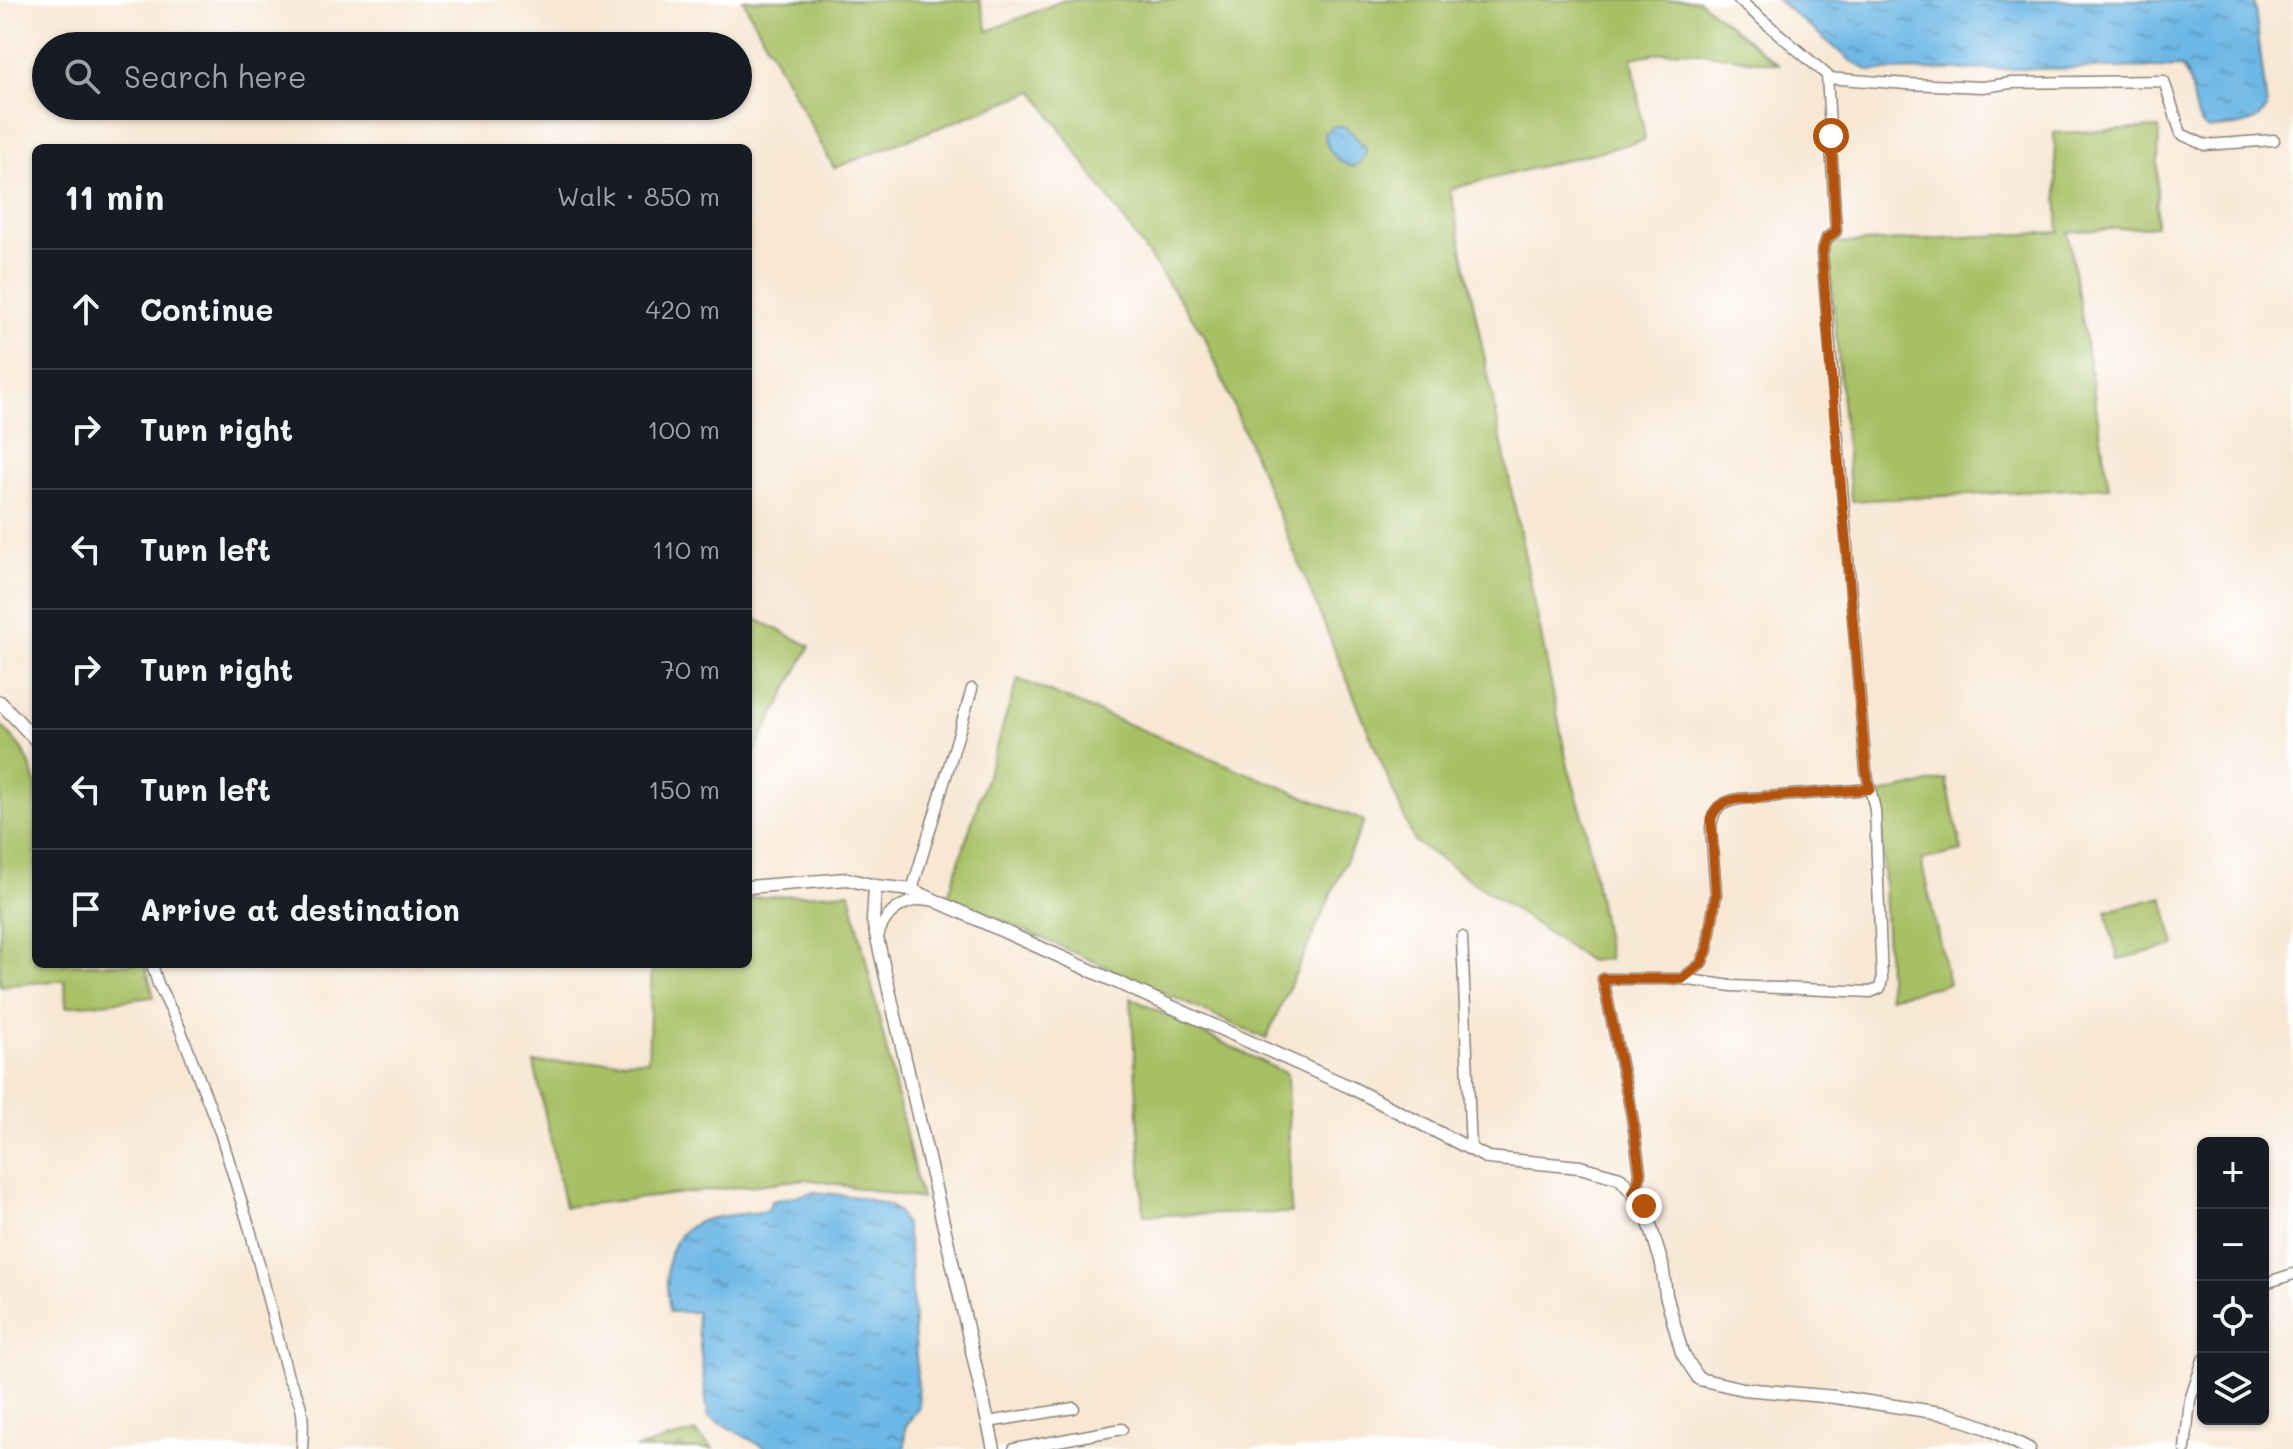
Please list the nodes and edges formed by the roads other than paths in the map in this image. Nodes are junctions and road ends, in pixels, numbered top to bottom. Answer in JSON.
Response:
{"nodes":[{"id":1,"x":1739,"y":0,"type":"edge"},
{"id":2,"x":1827,"y":78,"type":"junction"},
{"id":3,"x":2274,"y":140,"type":"dead end"},
{"id":4,"x":972,"y":689,"type":"dead end"},
{"id":5,"x":0,"y":702,"type":"edge"},
{"id":6,"x":32,"y":736,"type":"edge"},
{"id":7,"x":1870,"y":789,"type":"junction"},
{"id":8,"x":875,"y":886,"type":"junction"},
{"id":9,"x":752,"y":887,"type":"edge"},
{"id":10,"x":912,"y":890,"type":"junction"},
{"id":11,"x":935,"y":901,"type":"junction"},
{"id":12,"x":1462,"y":937,"type":"dead end"},
{"id":13,"x":877,"y":939,"type":"junction"},
{"id":14,"x":153,"y":968,"type":"edge"},
{"id":15,"x":1682,"y":979,"type":"junction"},
{"id":16,"x":1471,"y":1149,"type":"junction"},
{"id":17,"x":1633,"y":1193,"type":"junction"},
{"id":18,"x":2293,"y":1274,"type":"edge"},
{"id":19,"x":2269,"y":1282,"type":"edge"},
{"id":20,"x":2197,"y":1378,"type":"edge"},
{"id":21,"x":1074,"y":1408,"type":"dead end"},
{"id":22,"x":988,"y":1422,"type":"junction"},
{"id":23,"x":1122,"y":1429,"type":"dead end"},
{"id":24,"x":302,"y":1449,"type":"edge"},
{"id":25,"x":994,"y":1449,"type":"edge"},
{"id":26,"x":1014,"y":1449,"type":"edge"},
{"id":27,"x":2029,"y":1449,"type":"edge"},
{"id":28,"x":2185,"y":1449,"type":"edge"}],
"edges":[{"from":1,"to":2,"type":"street"},
{"from":2,"to":3,"type":"street"},
{"from":2,"to":7,"type":"street"},
{"from":4,"to":10,"type":"street"},
{"from":5,"to":6,"type":"street"},
{"from":7,"to":15,"type":"street"},
{"from":7,"to":15,"type":"street"},
{"from":8,"to":9,"type":"street"},
{"from":8,"to":10,"type":"street"},
{"from":8,"to":13,"type":"street"},
{"from":10,"to":11,"type":"street"},
{"from":11,"to":13,"type":"street"},
{"from":11,"to":16,"type":"street"},
{"from":12,"to":16,"type":"street"},
{"from":13,"to":22,"type":"street"},
{"from":14,"to":24,"type":"street"},
{"from":15,"to":17,"type":"street"},
{"from":16,"to":17,"type":"street"},
{"from":17,"to":27,"type":"street"},
{"from":18,"to":19,"type":"street"},
{"from":20,"to":28,"type":"street"},
{"from":21,"to":22,"type":"street"},
{"from":22,"to":25,"type":"street"},
{"from":23,"to":26,"type":"street"}]}
